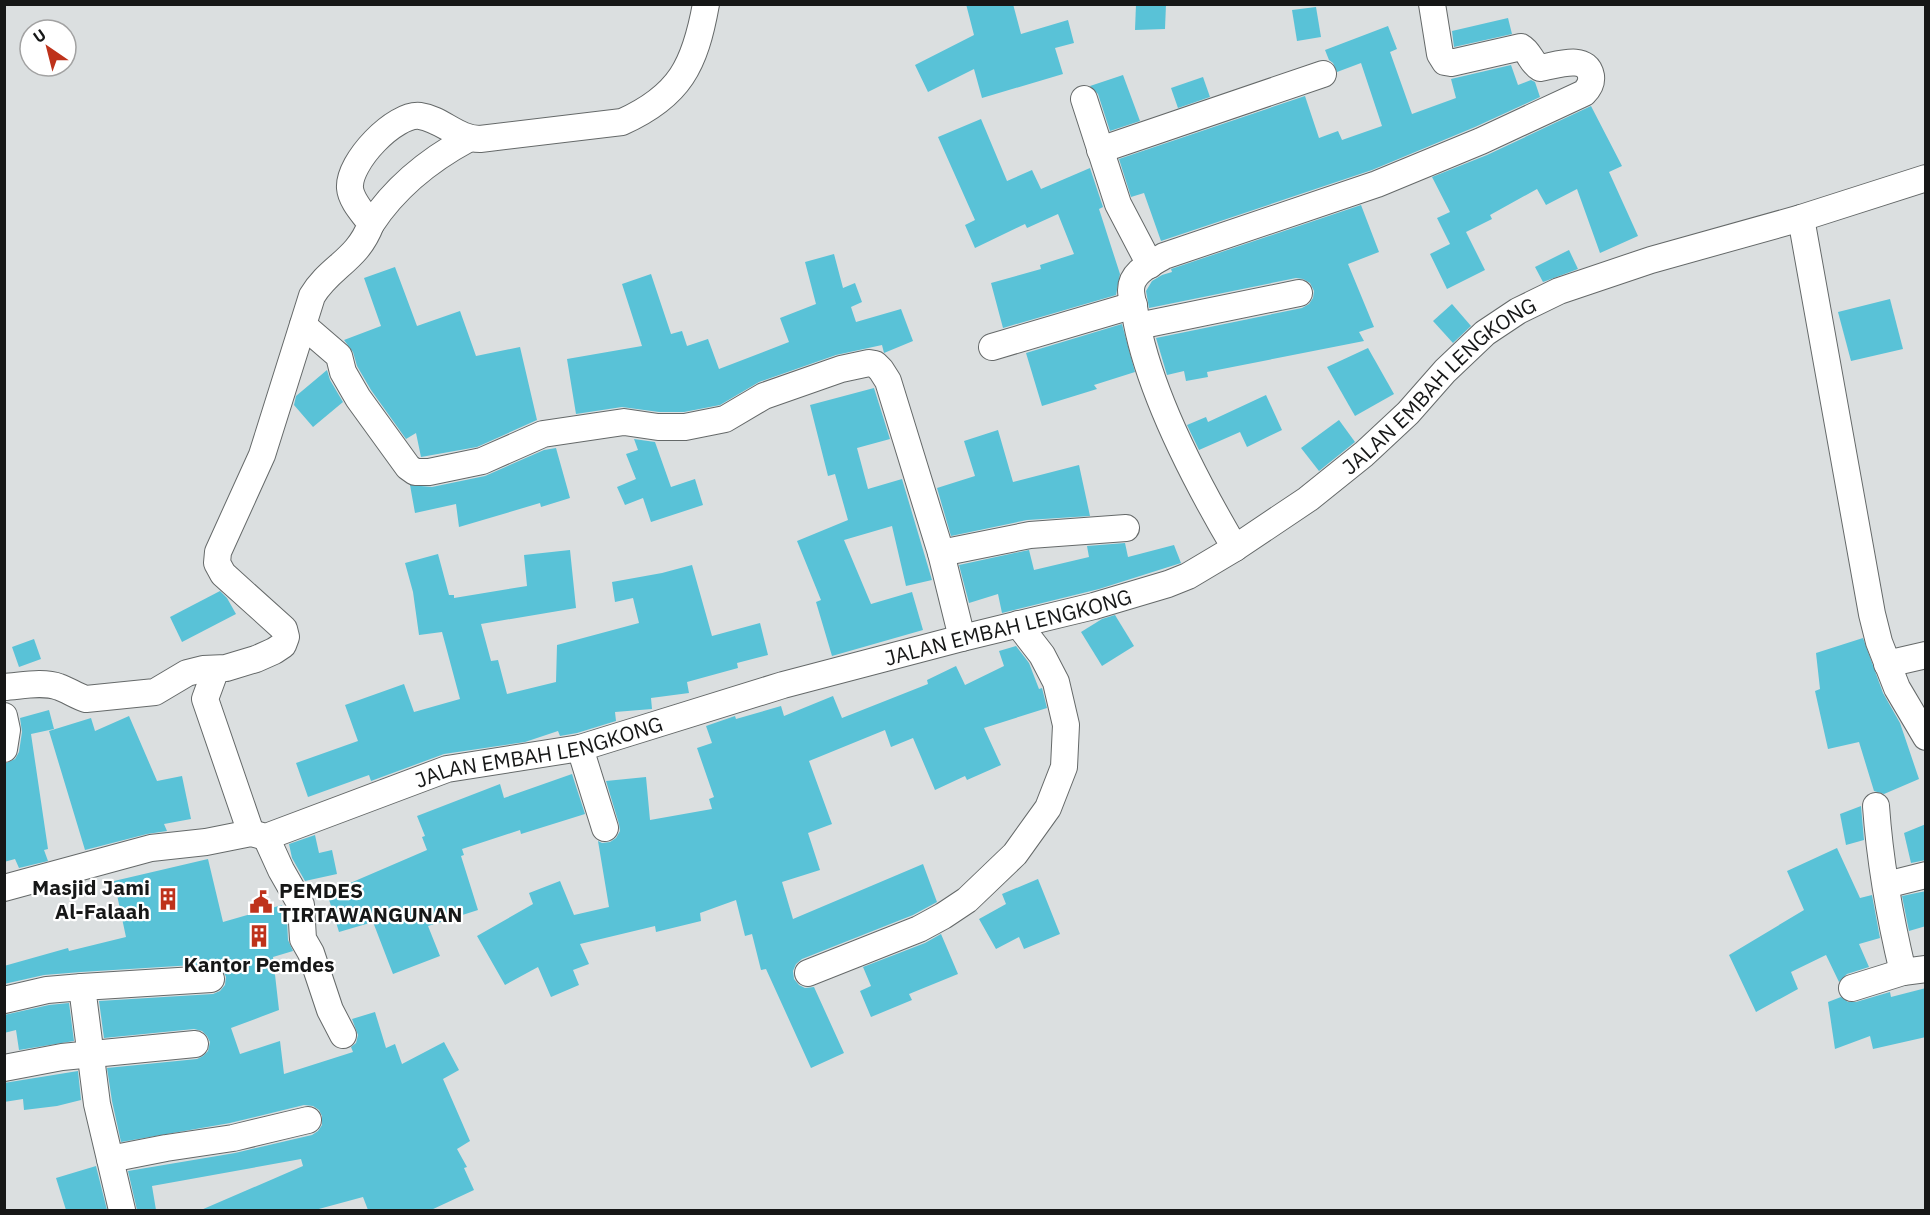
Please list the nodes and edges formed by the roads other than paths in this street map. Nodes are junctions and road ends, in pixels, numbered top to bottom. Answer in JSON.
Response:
{"nodes":[{"id":1,"x":706,"y":4,"type":"edge"},
{"id":2,"x":1432,"y":4,"type":"edge"},
{"id":3,"x":1323,"y":74,"type":"dead end"},
{"id":4,"x":1084,"y":99,"type":"dead end"},
{"id":5,"x":468,"y":139,"type":"junction"},
{"id":6,"x":1100,"y":150,"type":"junction"},
{"id":7,"x":1926,"y":178,"type":"edge"},
{"id":8,"x":1801,"y":218,"type":"junction"},
{"id":9,"x":371,"y":224,"type":"junction"},
{"id":10,"x":1150,"y":265,"type":"junction"},
{"id":11,"x":1299,"y":293,"type":"dead end"},
{"id":12,"x":1136,"y":315,"type":"junction"},
{"id":13,"x":303,"y":325,"type":"junction"},
{"id":14,"x":992,"y":347,"type":"dead end"},
{"id":15,"x":1126,"y":528,"type":"dead end"},
{"id":16,"x":1235,"y":548,"type":"junction"},
{"id":17,"x":941,"y":554,"type":"junction"},
{"id":18,"x":1018,"y":624,"type":"junction"},
{"id":19,"x":962,"y":638,"type":"junction"},
{"id":20,"x":1926,"y":655,"type":"edge"},
{"id":21,"x":1887,"y":664,"type":"junction"},
{"id":22,"x":216,"y":669,"type":"junction"},
{"id":23,"x":5,"y":690,"type":"edge"},
{"id":24,"x":4,"y":716,"type":"edge"},
{"id":25,"x":1926,"y":737,"type":"edge"},
{"id":26,"x":580,"y":748,"type":"junction"},
{"id":27,"x":4,"y":749,"type":"edge"},
{"id":28,"x":1876,"y":806,"type":"dead end"},
{"id":29,"x":605,"y":828,"type":"dead end"},
{"id":30,"x":258,"y":835,"type":"junction"},
{"id":31,"x":1926,"y":875,"type":"edge"},
{"id":32,"x":1886,"y":885,"type":"junction"},
{"id":33,"x":4,"y":888,"type":"edge"},
{"id":34,"x":1914,"y":971,"type":"edge"},
{"id":35,"x":808,"y":973,"type":"dead end"},
{"id":36,"x":211,"y":979,"type":"dead end"},
{"id":37,"x":82,"y":987,"type":"junction"},
{"id":38,"x":1852,"y":988,"type":"dead end"},
{"id":39,"x":4,"y":1000,"type":"edge"},
{"id":40,"x":343,"y":1035,"type":"dead end"},
{"id":41,"x":195,"y":1044,"type":"dead end"},
{"id":42,"x":90,"y":1054,"type":"junction"},
{"id":43,"x":4,"y":1068,"type":"edge"},
{"id":44,"x":308,"y":1120,"type":"dead end"},
{"id":45,"x":110,"y":1159,"type":"junction"},
{"id":46,"x":122,"y":1210,"type":"edge"}],
"edges":[{"from":1,"to":5,"type":"street"},
{"from":2,"to":10,"type":"street"},
{"from":3,"to":6,"type":"street"},
{"from":4,"to":6,"type":"street"},
{"from":5,"to":9,"type":"street"},
{"from":5,"to":9,"type":"street"},
{"from":6,"to":10,"type":"street"},
{"from":7,"to":8,"type":"street","name":"JALAN EMBAH LENGKONG"},
{"from":8,"to":16,"type":"street","name":"JALAN EMBAH LENGKONG"},
{"from":8,"to":21,"type":"street"},
{"from":9,"to":13,"type":"street"},
{"from":10,"to":12,"type":"street"},
{"from":11,"to":12,"type":"street"},
{"from":12,"to":14,"type":"street"},
{"from":12,"to":16,"type":"street"},
{"from":13,"to":17,"type":"street"},
{"from":13,"to":22,"type":"street"},
{"from":15,"to":17,"type":"street"},
{"from":16,"to":18,"type":"street","name":"JALAN EMBAH LENGKONG"},
{"from":17,"to":19,"type":"street"},
{"from":18,"to":19,"type":"street","name":"JALAN EMBAH LENGKONG"},
{"from":18,"to":35,"type":"street"},
{"from":19,"to":26,"type":"street","name":"JALAN EMBAH LENGKONG"},
{"from":20,"to":21,"type":"street"},
{"from":21,"to":25,"type":"street"},
{"from":22,"to":23,"type":"street"},
{"from":22,"to":30,"type":"street"},
{"from":24,"to":27,"type":"street"},
{"from":26,"to":29,"type":"street"},
{"from":26,"to":30,"type":"street","name":"JALAN EMBAH LENGKONG"},
{"from":28,"to":32,"type":"street"},
{"from":30,"to":33,"type":"street","name":"JALAN EMBAH LENGKONG"},
{"from":30,"to":40,"type":"street"},
{"from":31,"to":32,"type":"street"},
{"from":32,"to":34,"type":"street"},
{"from":34,"to":38,"type":"street"},
{"from":36,"to":37,"type":"street"},
{"from":37,"to":39,"type":"street"},
{"from":37,"to":42,"type":"street"},
{"from":41,"to":42,"type":"street"},
{"from":42,"to":43,"type":"street"},
{"from":42,"to":45,"type":"street"},
{"from":44,"to":45,"type":"street"},
{"from":45,"to":46,"type":"street"}]}
